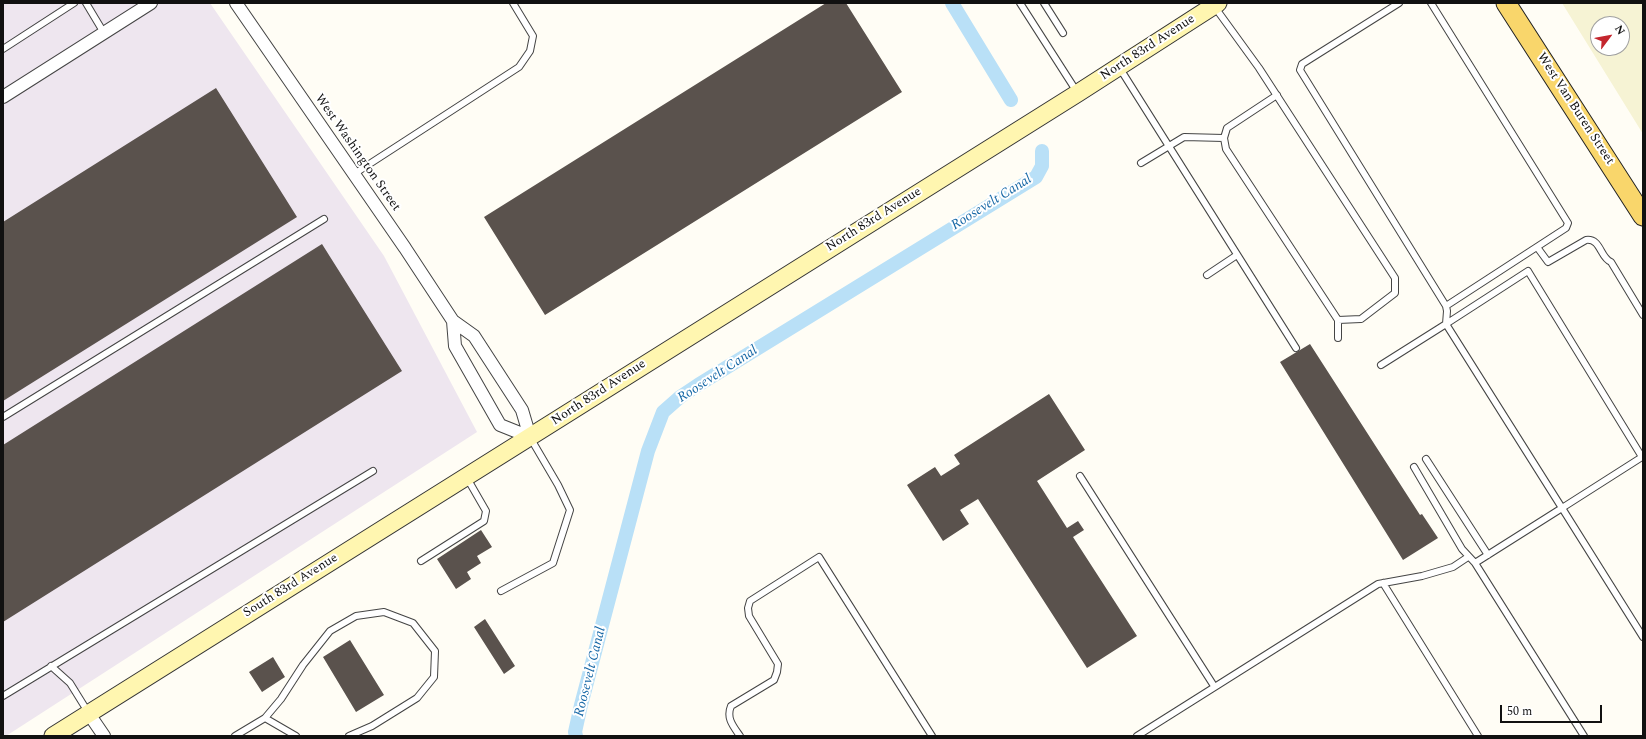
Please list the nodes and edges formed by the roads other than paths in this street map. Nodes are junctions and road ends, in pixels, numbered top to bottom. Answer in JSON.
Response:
{"nodes":[{"id":1,"x":74,"y":3,"type":"edge"},
{"id":2,"x":86,"y":3,"type":"edge"},
{"id":3,"x":151,"y":3,"type":"edge"},
{"id":4,"x":236,"y":3,"type":"edge"},
{"id":5,"x":514,"y":3,"type":"edge"},
{"id":6,"x":1020,"y":3,"type":"edge"},
{"id":7,"x":1044,"y":3,"type":"edge"},
{"id":8,"x":1399,"y":3,"type":"edge"},
{"id":9,"x":1431,"y":3,"type":"edge"},
{"id":10,"x":1506,"y":3,"type":"edge"},
{"id":11,"x":1215,"y":4,"type":"edge"},
{"id":12,"x":67,"y":5,"type":"edge"},
{"id":13,"x":104,"y":33,"type":"junction"},
{"id":14,"x":1063,"y":33,"type":"dead end"},
{"id":15,"x":3,"y":49,"type":"edge"},
{"id":16,"x":1119,"y":66,"type":"junction"},
{"id":17,"x":1078,"y":93,"type":"junction"},
{"id":18,"x":1277,"y":95,"type":"junction"},
{"id":19,"x":3,"y":97,"type":"edge"},
{"id":20,"x":1224,"y":138,"type":"junction"},
{"id":21,"x":1169,"y":146,"type":"junction"},
{"id":22,"x":1141,"y":163,"type":"dead end"},
{"id":23,"x":354,"y":174,"type":"junction"},
{"id":24,"x":1643,"y":216,"type":"edge"},
{"id":25,"x":324,"y":219,"type":"dead end"},
{"id":26,"x":1537,"y":247,"type":"junction"},
{"id":27,"x":1237,"y":255,"type":"junction"},
{"id":28,"x":1207,"y":275,"type":"dead end"},
{"id":29,"x":1446,"y":306,"type":"junction"},
{"id":30,"x":1643,"y":315,"type":"edge"},
{"id":31,"x":1338,"y":320,"type":"junction"},
{"id":32,"x":453,"y":321,"type":"junction"},
{"id":33,"x":1446,"y":324,"type":"junction"},
{"id":34,"x":1338,"y":338,"type":"dead end"},
{"id":35,"x":1296,"y":348,"type":"dead end"},
{"id":36,"x":1382,"y":365,"type":"dead end"},
{"id":37,"x":3,"y":417,"type":"edge"},
{"id":38,"x":530,"y":438,"type":"junction"},
{"id":39,"x":1643,"y":458,"type":"edge"},
{"id":40,"x":1426,"y":459,"type":"dead end"},
{"id":41,"x":1414,"y":467,"type":"dead end"},
{"id":42,"x":373,"y":471,"type":"dead end"},
{"id":43,"x":1080,"y":476,"type":"dead end"},
{"id":44,"x":466,"y":477,"type":"junction"},
{"id":45,"x":1562,"y":508,"type":"junction"},
{"id":46,"x":1488,"y":555,"type":"junction"},
{"id":47,"x":1468,"y":557,"type":"junction"},
{"id":48,"x":421,"y":561,"type":"dead end"},
{"id":49,"x":1475,"y":563,"type":"junction"},
{"id":50,"x":1383,"y":583,"type":"junction"},
{"id":51,"x":501,"y":591,"type":"dead end"},
{"id":52,"x":1643,"y":637,"type":"edge"},
{"id":53,"x":51,"y":666,"type":"junction"},
{"id":54,"x":1214,"y":686,"type":"junction"},
{"id":55,"x":3,"y":696,"type":"edge"},
{"id":56,"x":88,"y":714,"type":"junction"},
{"id":57,"x":265,"y":718,"type":"junction"},
{"id":58,"x":58,"y":735,"type":"edge"},
{"id":59,"x":104,"y":736,"type":"edge"},
{"id":60,"x":235,"y":736,"type":"edge"},
{"id":61,"x":296,"y":736,"type":"edge"},
{"id":62,"x":349,"y":736,"type":"edge"},
{"id":63,"x":740,"y":736,"type":"edge"},
{"id":64,"x":932,"y":736,"type":"edge"},
{"id":65,"x":1137,"y":736,"type":"edge"},
{"id":66,"x":1478,"y":736,"type":"edge"},
{"id":67,"x":1584,"y":736,"type":"edge"}],
"edges":[{"from":1,"to":12,"type":"lane"},
{"from":2,"to":13,"type":"lane"},
{"from":3,"to":13,"type":"street"},
{"from":4,"to":23,"type":"street","name":"West Washington Street"},
{"from":5,"to":23,"type":"lane"},
{"from":6,"to":17,"type":"lane"},
{"from":7,"to":14,"type":"lane"},
{"from":8,"to":29,"type":"lane"},
{"from":9,"to":26,"type":"lane"},
{"from":10,"to":24,"type":"main road","name":"West Van Buren Street"},
{"from":11,"to":16,"type":"main road","name":"North 83rd Avenue"},
{"from":11,"to":18,"type":"lane"},
{"from":12,"to":15,"type":"lane"},
{"from":13,"to":19,"type":"street"},
{"from":16,"to":17,"type":"main road","name":"North 83rd Avenue"},
{"from":16,"to":21,"type":"lane"},
{"from":17,"to":38,"type":"main road","name":"North 83rd Avenue"},
{"from":18,"to":20,"type":"lane"},
{"from":18,"to":31,"type":"lane"},
{"from":20,"to":21,"type":"lane"},
{"from":20,"to":31,"type":"lane"},
{"from":21,"to":22,"type":"lane"},
{"from":21,"to":27,"type":"lane"},
{"from":23,"to":32,"type":"street","name":"West Washington Street"},
{"from":25,"to":37,"type":"lane"},
{"from":26,"to":29,"type":"lane"},
{"from":26,"to":30,"type":"lane"},
{"from":27,"to":28,"type":"lane"},
{"from":27,"to":35,"type":"lane"},
{"from":29,"to":33,"type":"lane"},
{"from":31,"to":34,"type":"lane"},
{"from":32,"to":38,"type":"street","name":"West Washington Street"},
{"from":32,"to":38,"type":"street","name":"West Washington Street"},
{"from":33,"to":36,"type":"lane"},
{"from":33,"to":39,"type":"lane"},
{"from":33,"to":45,"type":"lane"},
{"from":38,"to":44,"type":"main road","name":"South 83rd Avenue"},
{"from":38,"to":51,"type":"lane"},
{"from":39,"to":45,"type":"lane"},
{"from":40,"to":46,"type":"lane"},
{"from":41,"to":47,"type":"lane"},
{"from":42,"to":53,"type":"lane"},
{"from":43,"to":54,"type":"lane"},
{"from":44,"to":48,"type":"lane"},
{"from":44,"to":56,"type":"main road","name":"South 83rd Avenue"},
{"from":45,"to":46,"type":"lane"},
{"from":45,"to":52,"type":"lane"},
{"from":46,"to":49,"type":"lane"},
{"from":47,"to":49,"type":"lane"},
{"from":47,"to":50,"type":"lane"},
{"from":49,"to":67,"type":"lane"},
{"from":50,"to":54,"type":"lane"},
{"from":50,"to":66,"type":"lane"},
{"from":53,"to":55,"type":"lane"},
{"from":53,"to":56,"type":"lane"},
{"from":54,"to":65,"type":"lane"},
{"from":56,"to":58,"type":"main road","name":"South 83rd Avenue"},
{"from":56,"to":59,"type":"street"},
{"from":57,"to":60,"type":"lane"},
{"from":57,"to":61,"type":"lane"},
{"from":57,"to":62,"type":"lane"},
{"from":63,"to":64,"type":"lane"}]}
